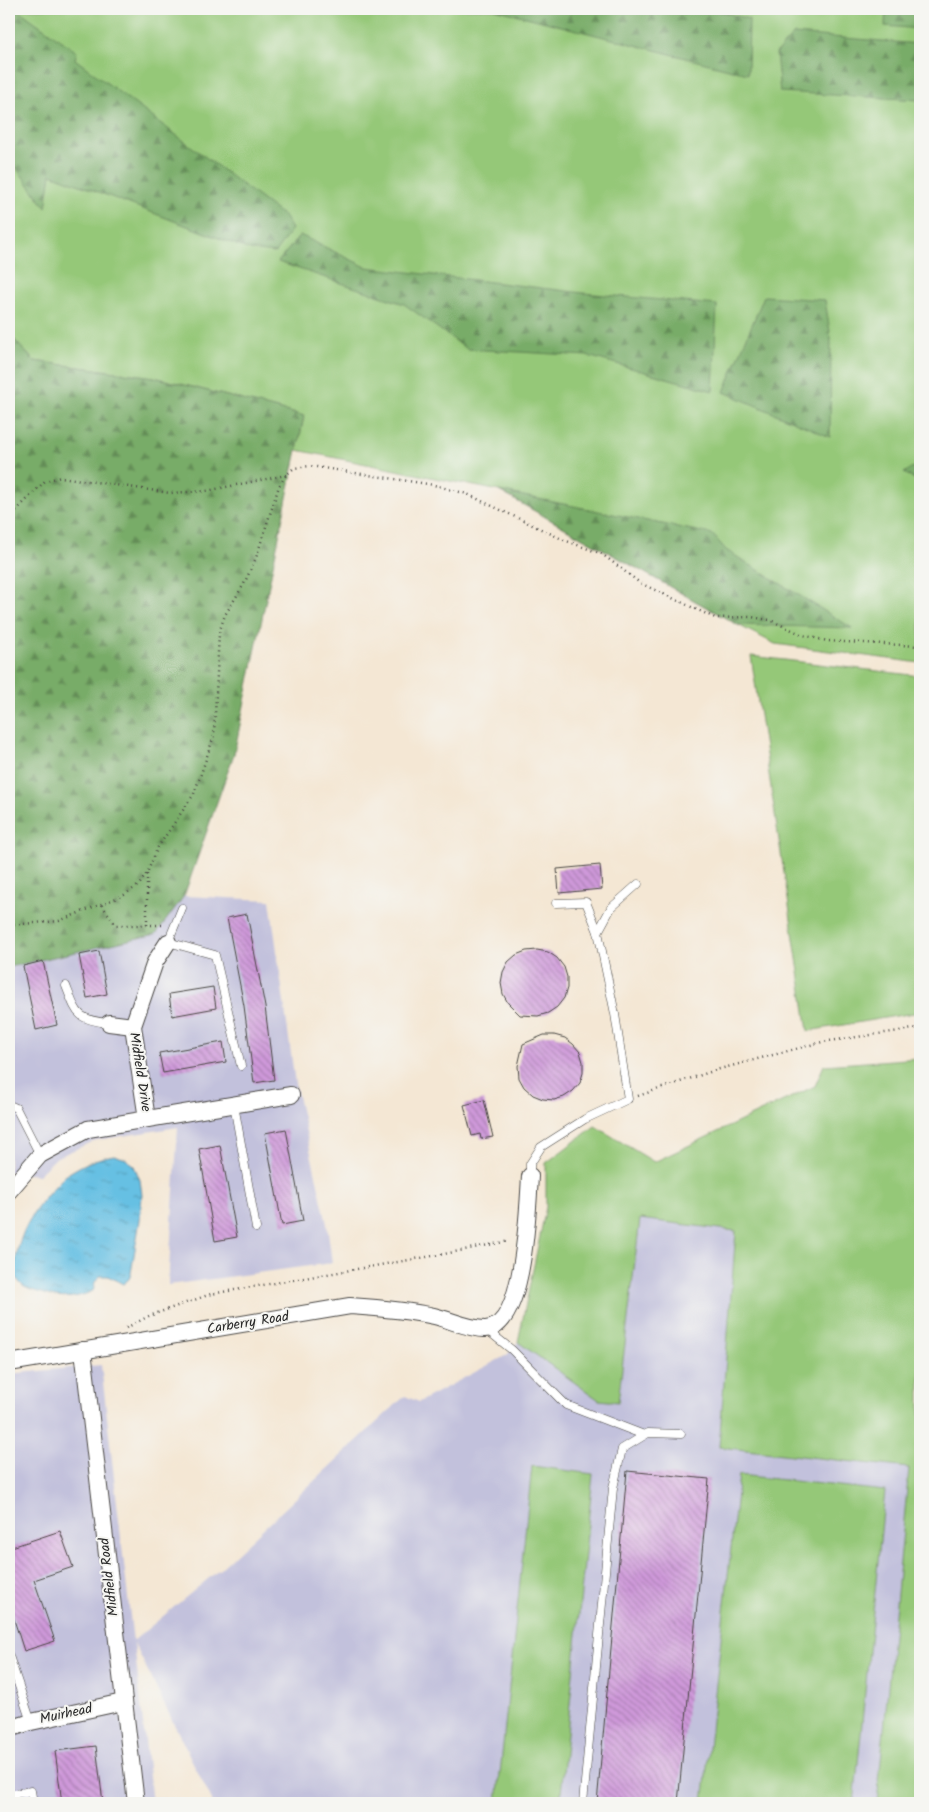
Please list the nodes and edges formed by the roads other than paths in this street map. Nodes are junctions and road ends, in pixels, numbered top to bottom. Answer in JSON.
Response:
{"nodes":[{"id":1,"x":638,"y":884,"type":"dead end"},
{"id":2,"x":556,"y":903,"type":"dead end"},
{"id":3,"x":182,"y":908,"type":"dead end"},
{"id":4,"x":598,"y":932,"type":"junction"},
{"id":5,"x":168,"y":942,"type":"junction"},
{"id":6,"x":66,"y":986,"type":"dead end"},
{"id":7,"x":109,"y":1023,"type":"joint"},
{"id":8,"x":133,"y":1026,"type":"junction"},
{"id":9,"x":241,"y":1066,"type":"dead end"},
{"id":10,"x":291,"y":1095,"type":"dead end"},
{"id":11,"x":9,"y":1105,"type":"edge"},
{"id":12,"x":234,"y":1105,"type":"junction"},
{"id":13,"x":147,"y":1119,"type":"junction"},
{"id":14,"x":40,"y":1155,"type":"junction"},
{"id":15,"x":530,"y":1176,"type":"joint"},
{"id":16,"x":9,"y":1190,"type":"edge"},
{"id":17,"x":256,"y":1228,"type":"dead end"},
{"id":18,"x":486,"y":1329,"type":"junction"},
{"id":19,"x":83,"y":1350,"type":"junction"},
{"id":20,"x":9,"y":1363,"type":"edge"},
{"id":21,"x":681,"y":1434,"type":"dead end"},
{"id":22,"x":644,"y":1435,"type":"junction"},
{"id":23,"x":9,"y":1656,"type":"edge"},
{"id":24,"x":124,"y":1702,"type":"junction"},
{"id":25,"x":31,"y":1722,"type":"junction"},
{"id":26,"x":9,"y":1729,"type":"edge"},
{"id":27,"x":9,"y":1795,"type":"edge"},
{"id":28,"x":33,"y":1803,"type":"edge"},
{"id":29,"x":136,"y":1803,"type":"edge"},
{"id":30,"x":583,"y":1803,"type":"edge"}],
"edges":[{"from":1,"to":4,"type":"lane"},
{"from":2,"to":4,"type":"lane"},
{"from":3,"to":5,"type":"lane"},
{"from":4,"to":15,"type":"lane"},
{"from":5,"to":8,"type":"street","name":"Midfield Drive"},
{"from":5,"to":9,"type":"lane"},
{"from":6,"to":7,"type":"lane"},
{"from":7,"to":8,"type":"street"},
{"from":8,"to":13,"type":"street","name":"Midfield Drive"},
{"from":10,"to":12,"type":"street","name":"Midfield Drive"},
{"from":11,"to":14,"type":"lane"},
{"from":12,"to":13,"type":"street","name":"Midfield Drive"},
{"from":12,"to":17,"type":"lane"},
{"from":13,"to":14,"type":"street","name":"Midfield Drive"},
{"from":14,"to":16,"type":"street","name":"Midfield Drive"},
{"from":15,"to":18,"type":"street"},
{"from":18,"to":19,"type":"street","name":"Carberry Road"},
{"from":18,"to":22,"type":"lane"},
{"from":19,"to":20,"type":"street","name":"Carberry Road"},
{"from":19,"to":24,"type":"street","name":"Midfield Road"},
{"from":21,"to":22,"type":"lane"},
{"from":22,"to":30,"type":"lane"},
{"from":23,"to":25,"type":"lane"},
{"from":24,"to":25,"type":"street","name":"Muirhead"},
{"from":24,"to":29,"type":"street","name":"Midfield Road"},
{"from":25,"to":26,"type":"street","name":"Muirhead"},
{"from":27,"to":28,"type":"lane"}]}
